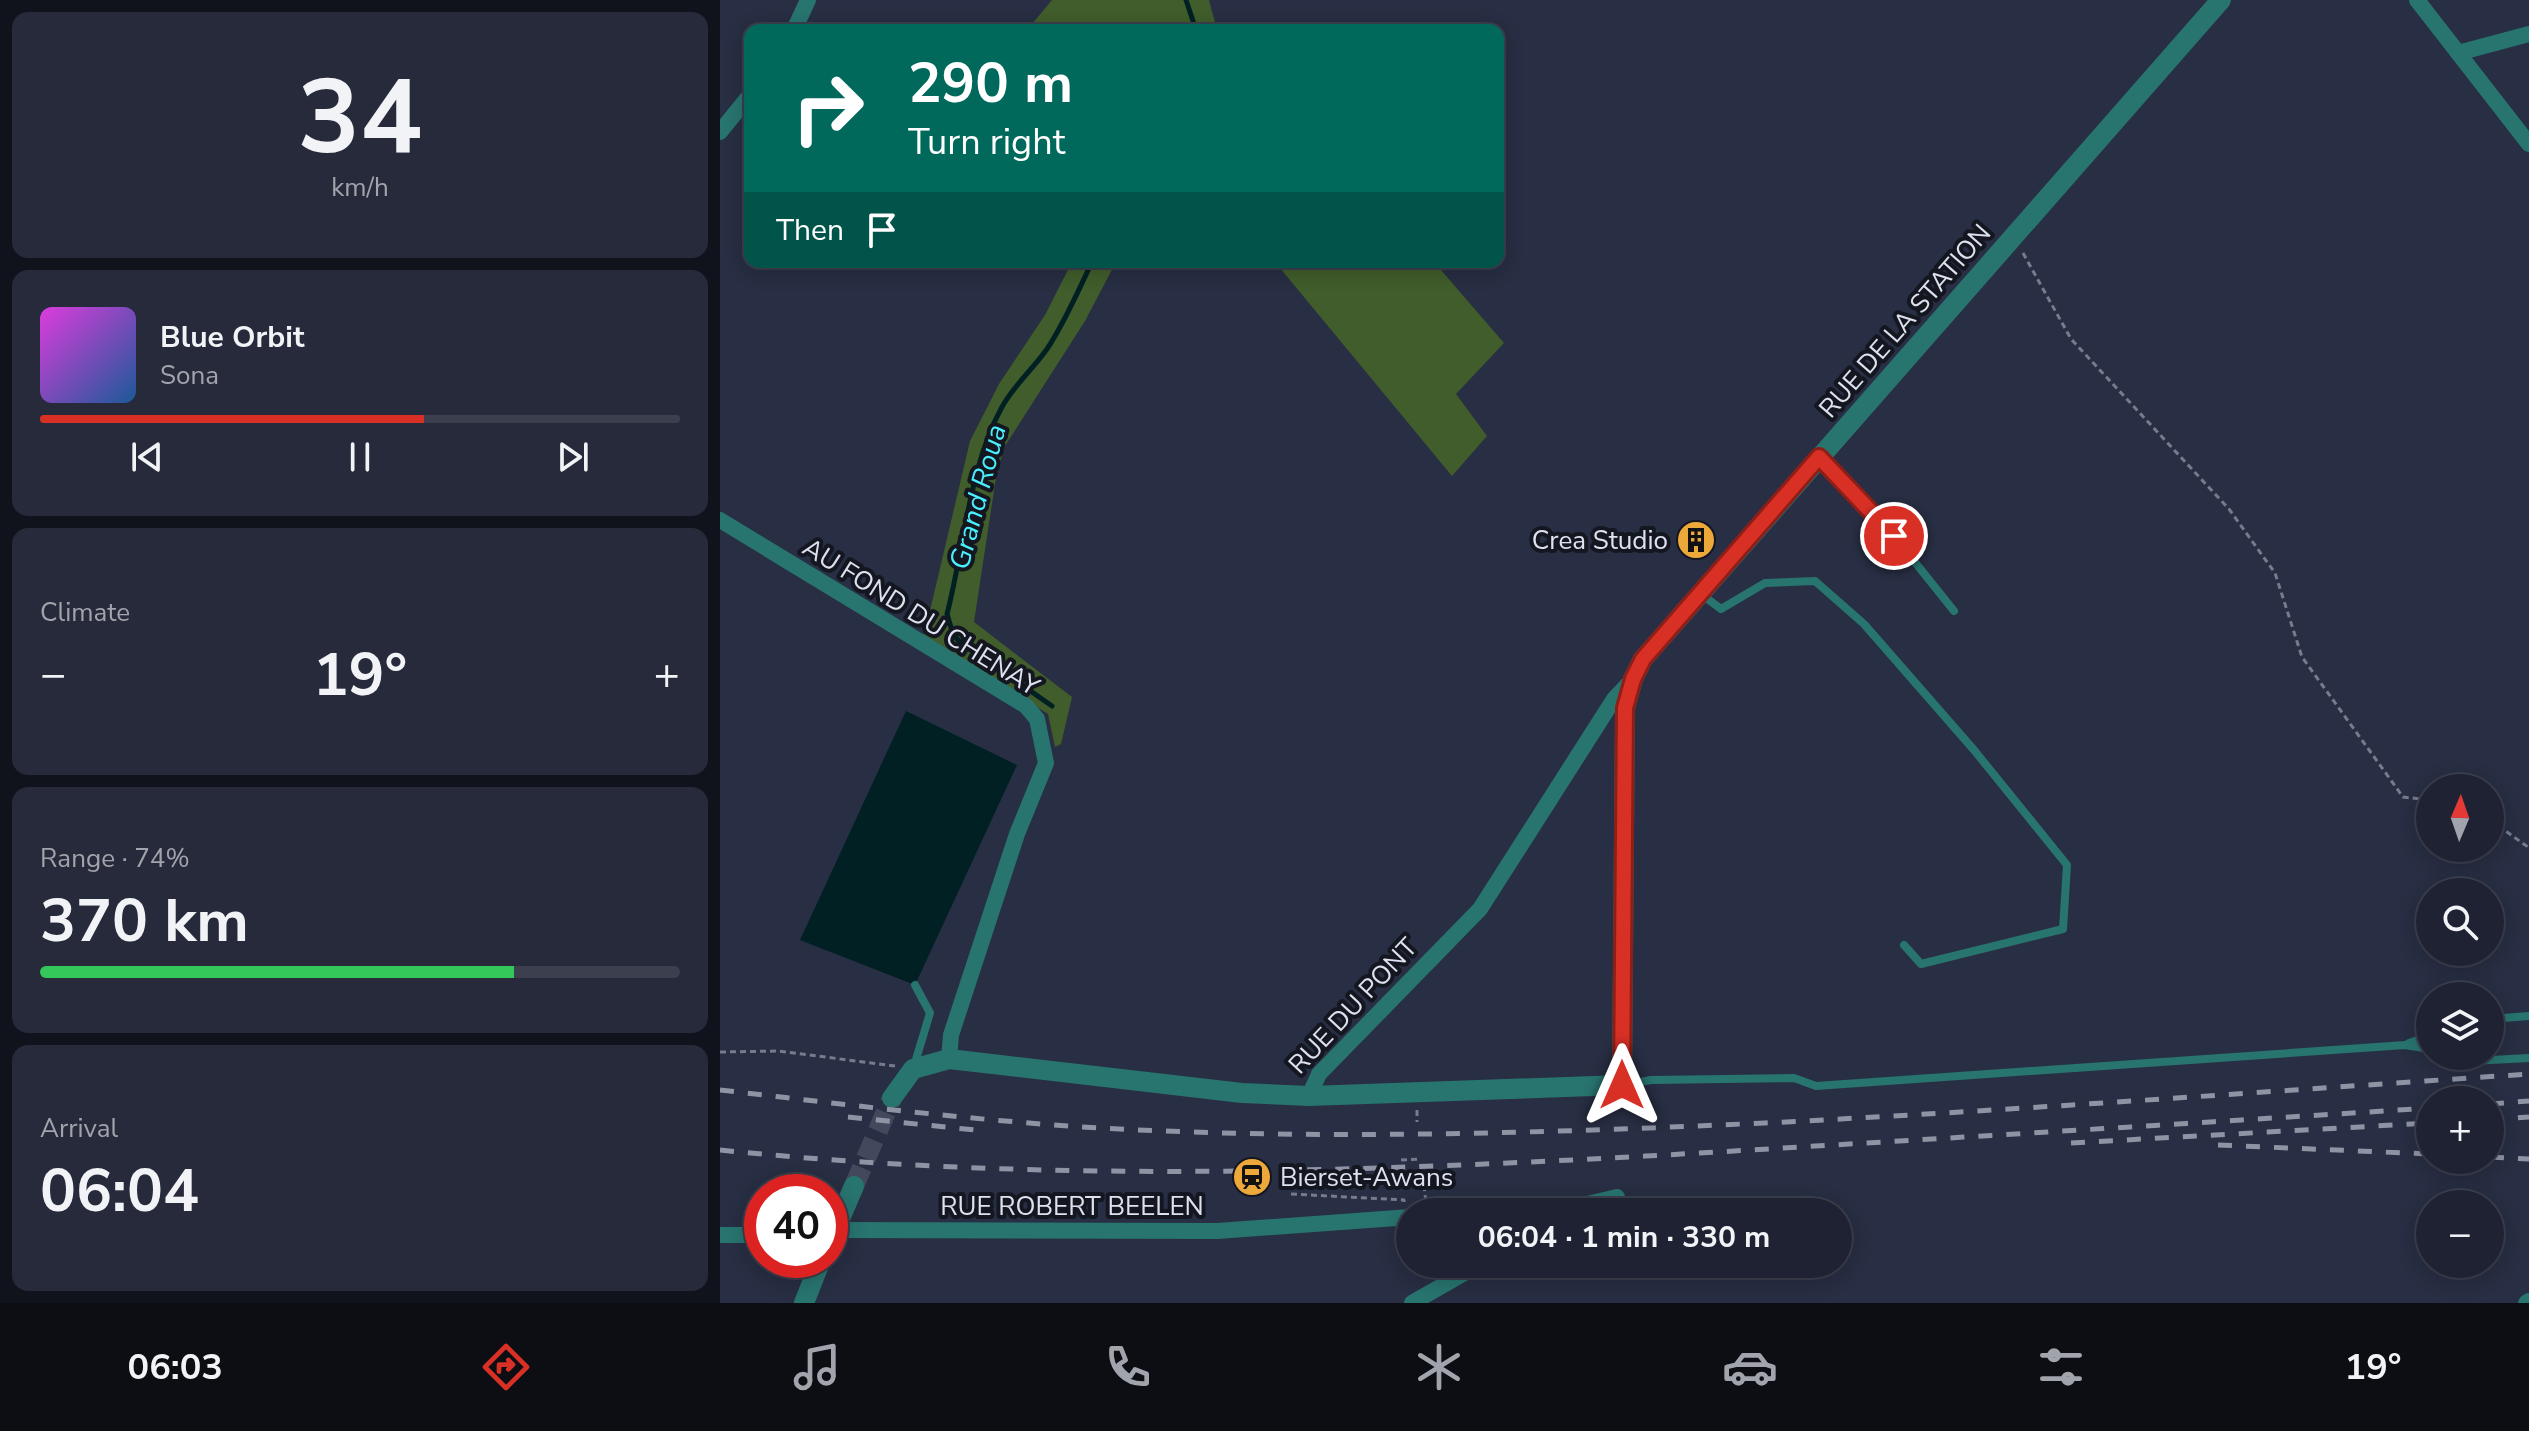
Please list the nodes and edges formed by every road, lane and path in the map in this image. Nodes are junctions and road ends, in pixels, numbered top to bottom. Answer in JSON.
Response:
{"nodes":[{"id":1,"x":808,"y":0,"type":"edge"},
{"id":2,"x":2221,"y":0,"type":"edge"},
{"id":3,"x":2417,"y":0,"type":"edge"},
{"id":4,"x":797,"y":24,"type":"edge"},
{"id":5,"x":2529,"y":34,"type":"edge"},
{"id":6,"x":2458,"y":53,"type":"junction"},
{"id":7,"x":744,"y":102,"type":"edge"},
{"id":8,"x":720,"y":132,"type":"edge"},
{"id":9,"x":2529,"y":144,"type":"edge"},
{"id":10,"x":2014,"y":235,"type":"junction"},
{"id":11,"x":1819,"y":457,"type":"junction"},
{"id":12,"x":720,"y":520,"type":"edge"},
{"id":13,"x":1700,"y":593,"type":"junction"},
{"id":14,"x":1954,"y":611,"type":"dead end"},
{"id":15,"x":1633,"y":679,"type":"junction"},
{"id":16,"x":2416,"y":798,"type":"edge"},
{"id":17,"x":2504,"y":830,"type":"edge"},
{"id":18,"x":2528,"y":847,"type":"edge"},
{"id":19,"x":1904,"y":945,"type":"dead end"},
{"id":20,"x":915,"y":985,"type":"dead end"},
{"id":21,"x":2529,"y":1016,"type":"edge"},
{"id":22,"x":2504,"y":1018,"type":"edge"},
{"id":23,"x":2416,"y":1041,"type":"edge"},
{"id":24,"x":2405,"y":1045,"type":"junction"},
{"id":25,"x":2416,"y":1047,"type":"edge"},
{"id":26,"x":720,"y":1052,"type":"edge"},
{"id":27,"x":2529,"y":1058,"type":"edge"},
{"id":28,"x":949,"y":1059,"type":"junction"},
{"id":29,"x":2504,"y":1059,"type":"edge"},
{"id":30,"x":913,"y":1069,"type":"junction"},
{"id":31,"x":1622,"y":1085,"type":"junction"},
{"id":32,"x":1309,"y":1096,"type":"junction"},
{"id":33,"x":892,"y":1098,"type":"tunnel mouth"},
{"id":34,"x":1417,"y":1111,"type":"dead end"},
{"id":35,"x":1417,"y":1122,"type":"dead end"},
{"id":36,"x":1421,"y":1159,"type":"dead end"},
{"id":37,"x":1401,"y":1160,"type":"dead end"},
{"id":38,"x":854,"y":1186,"type":"tunnel mouth"},
{"id":39,"x":1424,"y":1186,"type":"dead end"},
{"id":40,"x":1291,"y":1194,"type":"dead end"},
{"id":41,"x":1617,"y":1197,"type":"dead end"},
{"id":42,"x":1613,"y":1198,"type":"edge"},
{"id":43,"x":848,"y":1199,"type":"edge"},
{"id":44,"x":1396,"y":1218,"type":"edge"},
{"id":45,"x":848,"y":1234,"type":"edge"},
{"id":46,"x":720,"y":1235,"type":"edge"},
{"id":47,"x":744,"y":1235,"type":"edge"},
{"id":48,"x":814,"y":1278,"type":"edge"},
{"id":49,"x":1456,"y":1278,"type":"edge"},
{"id":50,"x":804,"y":1303,"type":"edge"},
{"id":51,"x":1412,"y":1303,"type":"edge"}],
"edges":[{"from":1,"to":4,"type":"street"},
{"from":2,"to":10,"type":"street","name":"RUE DE LA STATION"},
{"from":3,"to":6,"type":"street"},
{"from":5,"to":6,"type":"street"},
{"from":6,"to":9,"type":"street"},
{"from":7,"to":8,"type":"street"},
{"from":10,"to":11,"type":"street","name":"RUE DE LA STATION"},
{"from":10,"to":16,"type":"path"},
{"from":11,"to":13,"type":"street","name":"RUE DE LA STATION"},
{"from":11,"to":14,"type":"lane"},
{"from":12,"to":28,"type":"street","name":"AU FOND DU CHENAY"},
{"from":13,"to":15,"type":"street","name":"RUE DE LA STATION"},
{"from":13,"to":19,"type":"lane"},
{"from":15,"to":31,"type":"street","name":"RUE DE LA STATION"},
{"from":15,"to":32,"type":"street","name":"RUE DU PONT"},
{"from":17,"to":18,"type":"path"},
{"from":20,"to":30,"type":"lane"},
{"from":21,"to":22,"type":"lane"},
{"from":23,"to":24,"type":"lane"},
{"from":24,"to":25,"type":"lane"},
{"from":24,"to":31,"type":"lane"},
{"from":26,"to":30,"type":"path"},
{"from":27,"to":29,"type":"lane"},
{"from":28,"to":30,"type":"street","name":"RUE DU PONT"},
{"from":28,"to":32,"type":"street","name":"RUE DU PONT"},
{"from":30,"to":33,"type":"street"},
{"from":31,"to":32,"type":"street"},
{"from":34,"to":35,"type":"path"},
{"from":36,"to":37,"type":"path"},
{"from":38,"to":43,"type":"street"},
{"from":39,"to":40,"type":"path"},
{"from":41,"to":42,"type":"street"},
{"from":44,"to":45,"type":"street","name":"RUE ROBERT BEELEN"},
{"from":46,"to":47,"type":"street"},
{"from":48,"to":50,"type":"street"},
{"from":49,"to":51,"type":"street"}]}
